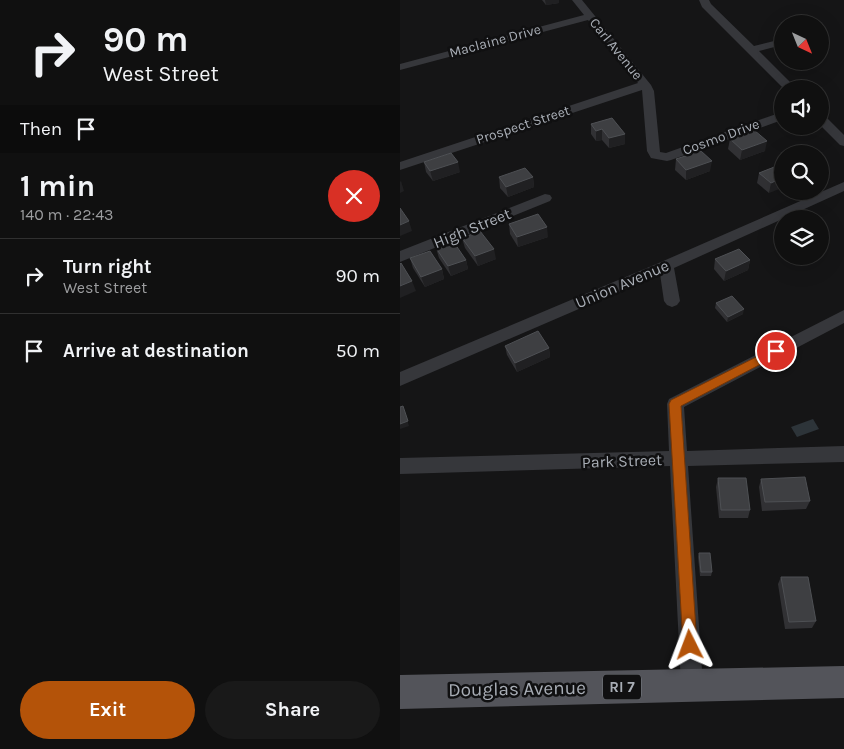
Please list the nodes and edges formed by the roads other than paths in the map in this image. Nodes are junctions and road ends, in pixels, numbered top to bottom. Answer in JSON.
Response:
{"nodes":[{"id":1,"x":577,"y":0,"type":"edge"},
{"id":2,"x":704,"y":0,"type":"edge"},
{"id":3,"x":590,"y":16,"type":"junction"},
{"id":4,"x":774,"y":44,"type":"edge"},
{"id":5,"x":751,"y":50,"type":"junction"},
{"id":6,"x":774,"y":62,"type":"edge"},
{"id":7,"x":765,"y":64,"type":"junction"},
{"id":8,"x":400,"y":67,"type":"edge"},
{"id":9,"x":782,"y":80,"type":"edge"},
{"id":10,"x":645,"y":85,"type":"junction"},
{"id":11,"x":774,"y":119,"type":"edge"},
{"id":12,"x":829,"y":127,"type":"edge"},
{"id":13,"x":844,"y":142,"type":"edge"},
{"id":14,"x":660,"y":157,"type":"joint"},
{"id":15,"x":400,"y":166,"type":"edge"},
{"id":16,"x":844,"y":186,"type":"edge"},
{"id":17,"x":545,"y":198,"type":"dead end"},
{"id":18,"x":400,"y":257,"type":"edge"},
{"id":19,"x":666,"y":266,"type":"junction"},
{"id":20,"x":672,"y":301,"type":"dead end"},
{"id":21,"x":844,"y":316,"type":"edge"},
{"id":22,"x":400,"y":379,"type":"edge"},
{"id":23,"x":844,"y":454,"type":"edge"},
{"id":24,"x":679,"y":460,"type":"junction"},
{"id":25,"x":400,"y":466,"type":"edge"},
{"id":26,"x":844,"y":682,"type":"edge"},
{"id":27,"x":692,"y":685,"type":"junction"},
{"id":28,"x":400,"y":692,"type":"edge"}],
"edges":[{"from":1,"to":3,"type":"street","name":"Carl Avenue"},
{"from":2,"to":5,"type":"street"},
{"from":3,"to":8,"type":"street","name":"Maclaine Drive"},
{"from":3,"to":10,"type":"street","name":"Carl Avenue"},
{"from":4,"to":5,"type":"street"},
{"from":5,"to":7,"type":"street"},
{"from":6,"to":7,"type":"street"},
{"from":7,"to":9,"type":"street"},
{"from":10,"to":14,"type":"street","name":"Carl Avenue"},
{"from":10,"to":15,"type":"street","name":"Prospect Street"},
{"from":11,"to":14,"type":"street","name":"Cosmo Drive"},
{"from":12,"to":13,"type":"street"},
{"from":16,"to":19,"type":"street","name":"Union Avenue"},
{"from":17,"to":18,"type":"street","name":"High Street"},
{"from":19,"to":20,"type":"street"},
{"from":19,"to":22,"type":"street","name":"Union Avenue"},
{"from":21,"to":24,"type":"street"},
{"from":23,"to":24,"type":"street","name":"Park Street"},
{"from":24,"to":25,"type":"street","name":"Park Street"},
{"from":24,"to":27,"type":"street"},
{"from":26,"to":27,"type":"main road","name":"Douglas Avenue","number":"RI 7"},
{"from":27,"to":28,"type":"main road","name":"Douglas Avenue","number":"RI 7"}]}
